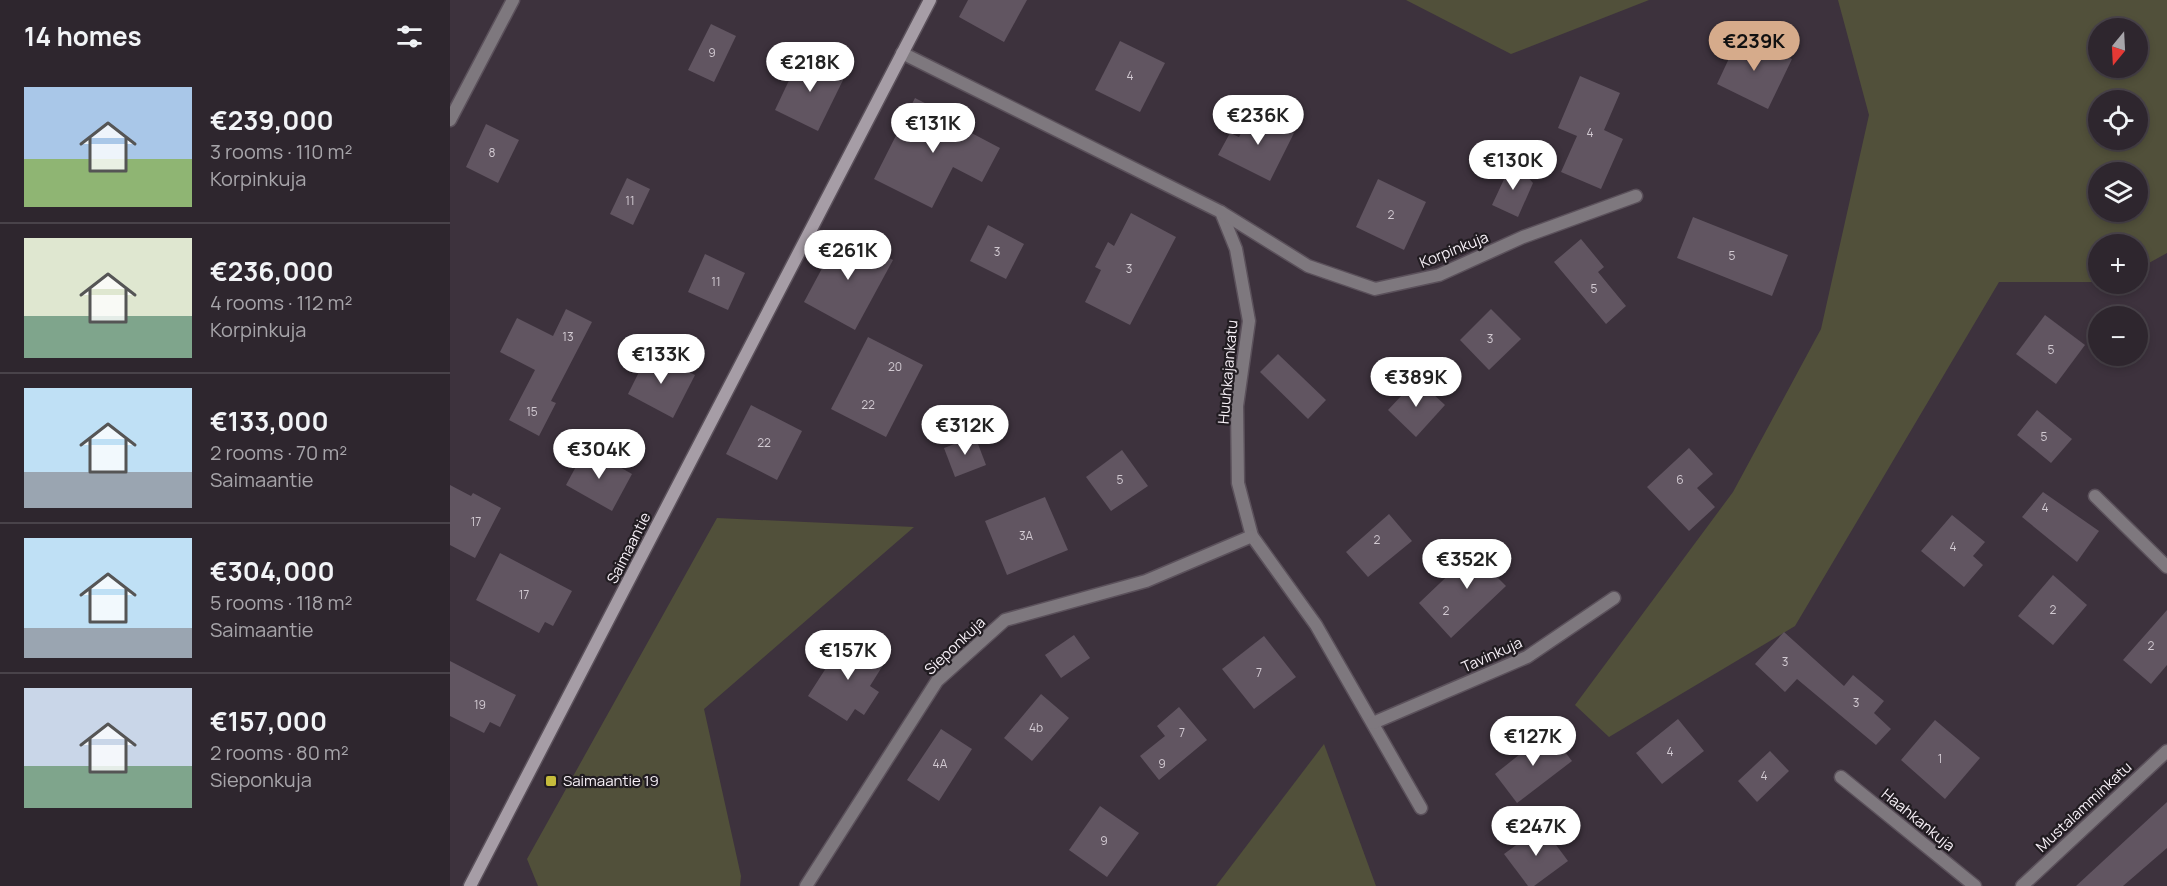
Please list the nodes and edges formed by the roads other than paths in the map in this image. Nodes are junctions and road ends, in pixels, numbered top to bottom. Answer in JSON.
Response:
{"nodes":[{"id":1,"x":513,"y":0,"type":"edge"},
{"id":2,"x":930,"y":0,"type":"edge"},
{"id":3,"x":902,"y":53,"type":"junction"},
{"id":4,"x":450,"y":120,"type":"edge"},
{"id":5,"x":1636,"y":196,"type":"dead end"},
{"id":6,"x":1221,"y":212,"type":"junction"},
{"id":7,"x":2095,"y":496,"type":"dead end"},
{"id":8,"x":1252,"y":536,"type":"junction"},
{"id":9,"x":2167,"y":567,"type":"edge"},
{"id":10,"x":1614,"y":598,"type":"dead end"},
{"id":11,"x":1373,"y":723,"type":"junction"},
{"id":12,"x":2167,"y":751,"type":"edge"},
{"id":13,"x":1841,"y":777,"type":"dead end"},
{"id":14,"x":1421,"y":808,"type":"dead end"},
{"id":15,"x":470,"y":886,"type":"edge"},
{"id":16,"x":806,"y":886,"type":"edge"},
{"id":17,"x":1975,"y":886,"type":"edge"},
{"id":18,"x":2022,"y":886,"type":"edge"}],
"edges":[{"from":1,"to":4,"type":"street"},
{"from":2,"to":3,"type":"street","name":"Saimaantie"},
{"from":3,"to":6,"type":"street"},
{"from":3,"to":15,"type":"street","name":"Saimaantie"},
{"from":5,"to":6,"type":"street","name":"Korpinkuja"},
{"from":6,"to":8,"type":"street","name":"Huuhkajankatu"},
{"from":7,"to":9,"type":"street"},
{"from":8,"to":11,"type":"street","name":"Huuhkajankatu"},
{"from":8,"to":16,"type":"street","name":"Sieponkuja"},
{"from":10,"to":11,"type":"street","name":"Tavinkuja"},
{"from":11,"to":14,"type":"street","name":"Huuhkajankatu"},
{"from":12,"to":18,"type":"street","name":"Mustalamminkatu"},
{"from":13,"to":17,"type":"street","name":"Haahkankuja"}]}
